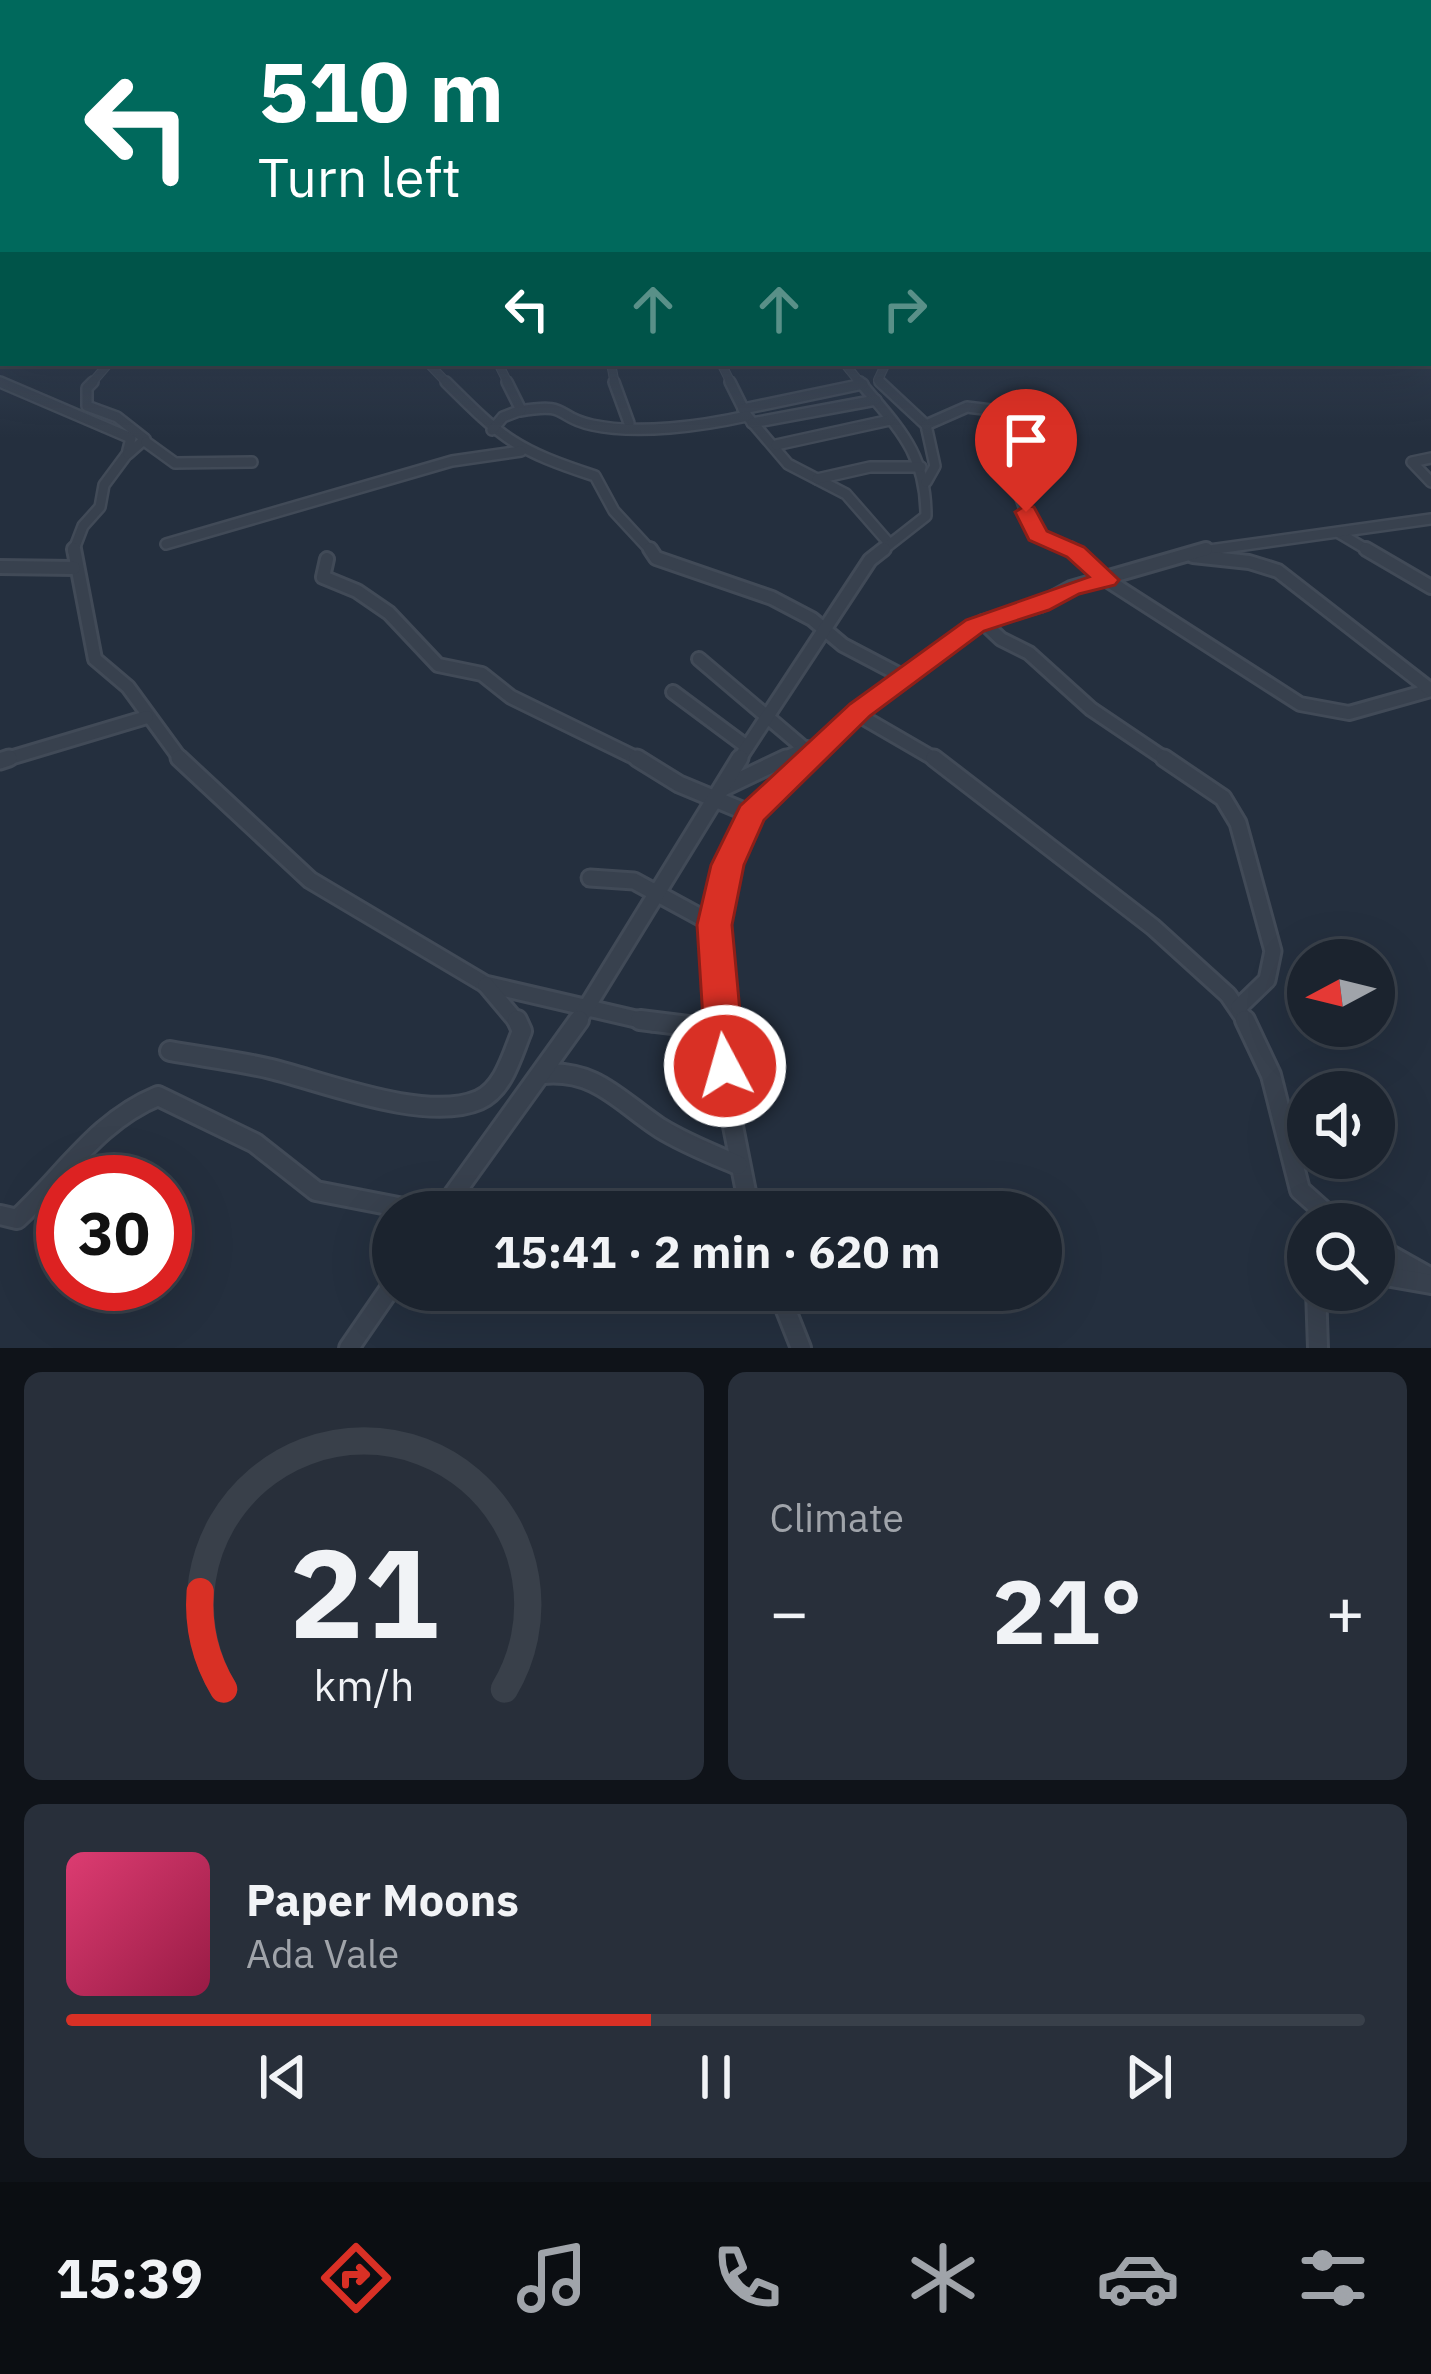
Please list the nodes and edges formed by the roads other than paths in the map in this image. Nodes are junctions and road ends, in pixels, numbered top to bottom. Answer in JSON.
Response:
{"nodes":[{"id":1,"x":106,"y":366,"type":"edge"},
{"id":2,"x":431,"y":366,"type":"edge"},
{"id":3,"x":499,"y":366,"type":"edge"},
{"id":4,"x":612,"y":366,"type":"edge"},
{"id":5,"x":723,"y":366,"type":"edge"},
{"id":6,"x":847,"y":366,"type":"edge"},
{"id":7,"x":885,"y":366,"type":"edge"},
{"id":8,"x":0,"y":382,"type":"edge"},
{"id":9,"x":862,"y":384,"type":"junction"},
{"id":10,"x":876,"y":400,"type":"junction"},
{"id":11,"x":520,"y":411,"type":"junction"},
{"id":12,"x":748,"y":416,"type":"junction"},
{"id":13,"x":890,"y":420,"type":"junction"},
{"id":14,"x":629,"y":423,"type":"junction"},
{"id":15,"x":926,"y":425,"type":"junction"},
{"id":16,"x":492,"y":430,"type":"junction"},
{"id":17,"x":146,"y":442,"type":"junction"},
{"id":18,"x":776,"y":445,"type":"junction"},
{"id":19,"x":522,"y":451,"type":"junction"},
{"id":20,"x":127,"y":454,"type":"junction"},
{"id":21,"x":1431,"y":458,"type":"edge"},
{"id":22,"x":251,"y":462,"type":"dead end"},
{"id":23,"x":923,"y":472,"type":"junction"},
{"id":24,"x":874,"y":474,"type":"dead end"},
{"id":25,"x":817,"y":478,"type":"junction"},
{"id":26,"x":1431,"y":482,"type":"edge"},
{"id":27,"x":1431,"y":519,"type":"edge"},
{"id":28,"x":1337,"y":532,"type":"junction"},
{"id":29,"x":888,"y":542,"type":"junction"},
{"id":30,"x":166,"y":544,"type":"dead end"},
{"id":31,"x":1180,"y":556,"type":"junction"},
{"id":32,"x":327,"y":559,"type":"dead end"},
{"id":33,"x":0,"y":567,"type":"edge"},
{"id":34,"x":74,"y":568,"type":"junction"},
{"id":35,"x":1107,"y":580,"type":"junction"},
{"id":36,"x":1431,"y":587,"type":"edge"},
{"id":37,"x":982,"y":622,"type":"junction"},
{"id":38,"x":827,"y":631,"type":"junction"},
{"id":39,"x":699,"y":659,"type":"dead end"},
{"id":40,"x":902,"y":676,"type":"junction"},
{"id":41,"x":673,"y":692,"type":"dead end"},
{"id":42,"x":769,"y":714,"type":"junction"},
{"id":43,"x":857,"y":714,"type":"junction"},
{"id":44,"x":147,"y":717,"type":"junction"},
{"id":45,"x":831,"y":739,"type":"junction"},
{"id":46,"x":746,"y":747,"type":"junction"},
{"id":47,"x":805,"y":749,"type":"junction"},
{"id":48,"x":0,"y":761,"type":"edge"},
{"id":49,"x":717,"y":795,"type":"junction"},
{"id":50,"x":752,"y":814,"type":"junction"},
{"id":51,"x":590,"y":878,"type":"dead end"},
{"id":52,"x":655,"y":891,"type":"junction"},
{"id":53,"x":715,"y":925,"type":"junction"},
{"id":54,"x":485,"y":984,"type":"junction"},
{"id":55,"x":588,"y":1007,"type":"junction"},
{"id":56,"x":1239,"y":1007,"type":"junction"},
{"id":57,"x":721,"y":1030,"type":"junction"},
{"id":58,"x":170,"y":1051,"type":"dead end"},
{"id":59,"x":542,"y":1074,"type":"junction"},
{"id":60,"x":738,"y":1165,"type":"junction"},
{"id":61,"x":456,"y":1191,"type":"edge"},
{"id":62,"x":744,"y":1191,"type":"edge"},
{"id":63,"x":372,"y":1202,"type":"edge"},
{"id":64,"x":1315,"y":1203,"type":"edge"},
{"id":65,"x":0,"y":1215,"type":"edge"},
{"id":66,"x":1395,"y":1259,"type":"edge"},
{"id":67,"x":1395,"y":1277,"type":"edge"},
{"id":68,"x":1431,"y":1281,"type":"edge"},
{"id":69,"x":374,"y":1311,"type":"edge"},
{"id":70,"x":787,"y":1311,"type":"edge"},
{"id":71,"x":1317,"y":1311,"type":"edge"},
{"id":72,"x":349,"y":1348,"type":"edge"},
{"id":73,"x":802,"y":1348,"type":"edge"},
{"id":74,"x":1318,"y":1348,"type":"edge"}],
"edges":[{"from":1,"to":17,"type":"street"},
{"from":2,"to":16,"type":"street"},
{"from":3,"to":11,"type":"street"},
{"from":4,"to":14,"type":"street"},
{"from":5,"to":12,"type":"street"},
{"from":6,"to":9,"type":"street"},
{"from":7,"to":15,"type":"street"},
{"from":8,"to":20,"type":"street"},
{"from":9,"to":10,"type":"street"},
{"from":9,"to":12,"type":"street"},
{"from":10,"to":12,"type":"street"},
{"from":10,"to":13,"type":"street"},
{"from":11,"to":14,"type":"street"},
{"from":11,"to":16,"type":"street"},
{"from":12,"to":14,"type":"street"},
{"from":12,"to":18,"type":"street"},
{"from":13,"to":18,"type":"street"},
{"from":13,"to":23,"type":"street"},
{"from":15,"to":23,"type":"street"},
{"from":15,"to":35,"type":"street"},
{"from":16,"to":19,"type":"street"},
{"from":17,"to":20,"type":"street"},
{"from":17,"to":22,"type":"street"},
{"from":18,"to":25,"type":"street"},
{"from":19,"to":30,"type":"street"},
{"from":19,"to":38,"type":"street"},
{"from":20,"to":34,"type":"street"},
{"from":21,"to":26,"type":"street"},
{"from":23,"to":24,"type":"street"},
{"from":23,"to":25,"type":"street"},
{"from":23,"to":29,"type":"street"},
{"from":25,"to":29,"type":"street"},
{"from":27,"to":28,"type":"street"},
{"from":28,"to":31,"type":"street"},
{"from":28,"to":36,"type":"street"},
{"from":29,"to":38,"type":"street"},
{"from":31,"to":35,"type":"street"},
{"from":31,"to":35,"type":"street"},
{"from":32,"to":49,"type":"street"},
{"from":33,"to":34,"type":"street"},
{"from":34,"to":44,"type":"street"},
{"from":35,"to":37,"type":"street"},
{"from":37,"to":40,"type":"street"},
{"from":37,"to":56,"type":"street"},
{"from":38,"to":40,"type":"street"},
{"from":38,"to":42,"type":"street"},
{"from":39,"to":42,"type":"street"},
{"from":40,"to":43,"type":"street"},
{"from":41,"to":46,"type":"street"},
{"from":42,"to":46,"type":"street"},
{"from":42,"to":47,"type":"street"},
{"from":43,"to":45,"type":"street"},
{"from":43,"to":56,"type":"street"},
{"from":44,"to":48,"type":"street"},
{"from":44,"to":54,"type":"street"},
{"from":45,"to":47,"type":"street"},
{"from":45,"to":50,"type":"street"},
{"from":46,"to":49,"type":"street"},
{"from":47,"to":49,"type":"street"},
{"from":49,"to":50,"type":"street"},
{"from":49,"to":52,"type":"street"},
{"from":50,"to":53,"type":"street"},
{"from":51,"to":52,"type":"street"},
{"from":52,"to":53,"type":"street"},
{"from":52,"to":55,"type":"street"},
{"from":53,"to":57,"type":"street"},
{"from":54,"to":55,"type":"street"},
{"from":54,"to":58,"type":"street"},
{"from":55,"to":57,"type":"street"},
{"from":55,"to":59,"type":"street"},
{"from":56,"to":64,"type":"street"},
{"from":57,"to":60,"type":"street"},
{"from":59,"to":60,"type":"street"},
{"from":59,"to":61,"type":"street"},
{"from":60,"to":62,"type":"street"},
{"from":63,"to":65,"type":"street"},
{"from":66,"to":68,"type":"street"},
{"from":67,"to":68,"type":"street"},
{"from":69,"to":72,"type":"street"},
{"from":70,"to":73,"type":"street"},
{"from":71,"to":74,"type":"street"}]}
